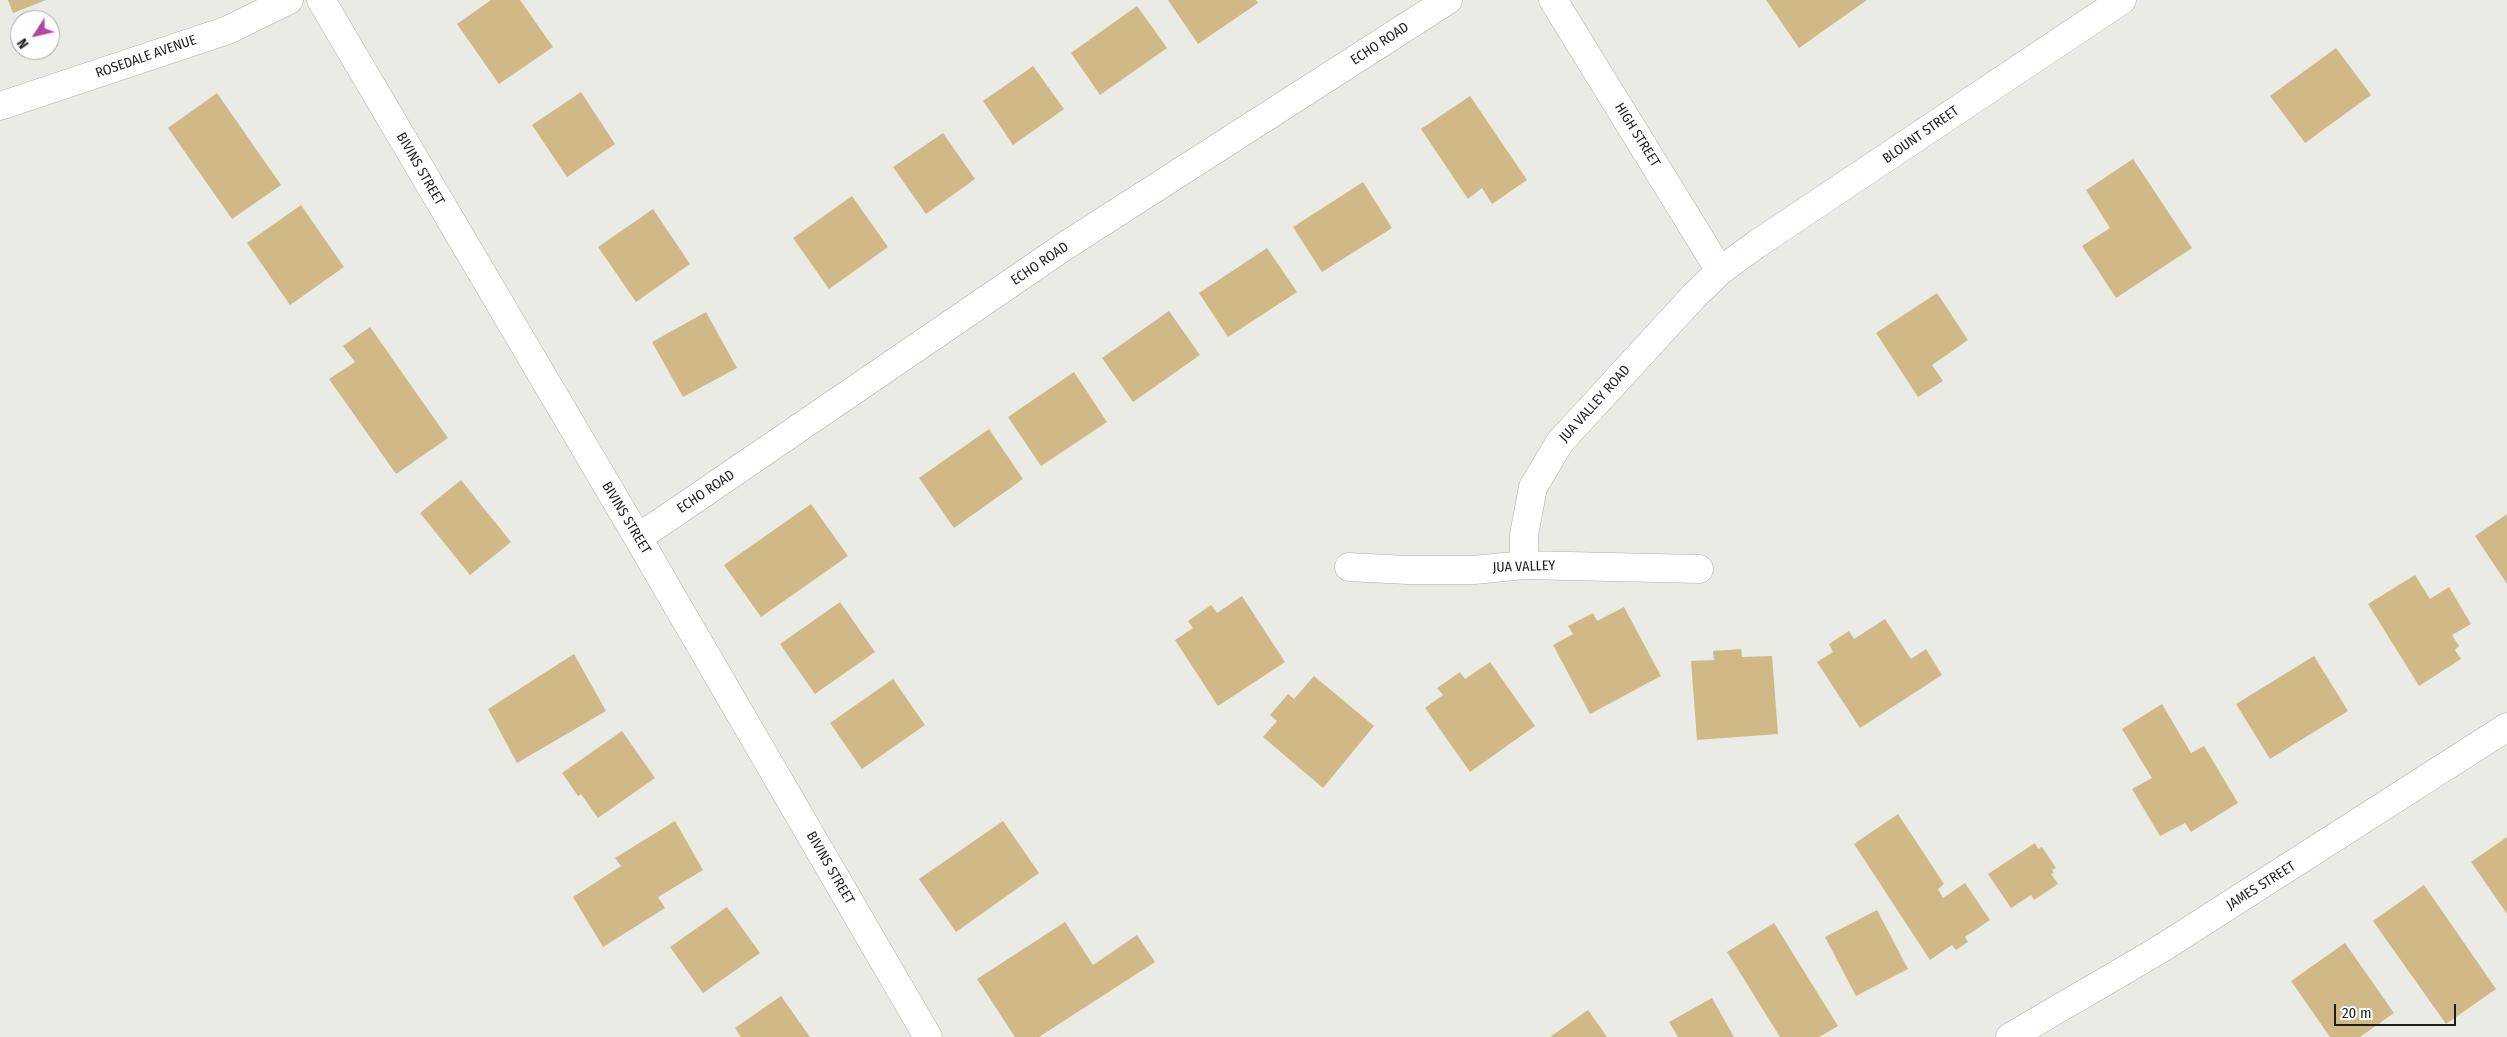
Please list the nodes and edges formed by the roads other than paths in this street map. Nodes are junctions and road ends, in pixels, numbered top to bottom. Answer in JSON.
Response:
{"nodes":[{"id":1,"x":289,"y":0,"type":"edge"},
{"id":2,"x":321,"y":0,"type":"edge"},
{"id":3,"x":1448,"y":0,"type":"edge"},
{"id":4,"x":1553,"y":0,"type":"edge"},
{"id":5,"x":2122,"y":0,"type":"edge"},
{"id":6,"x":0,"y":106,"type":"edge"},
{"id":7,"x":1720,"y":271,"type":"junction"},
{"id":8,"x":638,"y":538,"type":"junction"},
{"id":9,"x":1524,"y":565,"type":"junction"},
{"id":10,"x":1349,"y":567,"type":"dead end"},
{"id":11,"x":1700,"y":569,"type":"dead end"},
{"id":12,"x":2507,"y":727,"type":"edge"},
{"id":13,"x":928,"y":1037,"type":"edge"},
{"id":14,"x":2010,"y":1037,"type":"edge"}],
"edges":[{"from":1,"to":6,"type":"street","name":"ROSEDALE AVENUE"},
{"from":2,"to":8,"type":"street","name":"BIVINS STREET"},
{"from":3,"to":8,"type":"street","name":"ECHO ROAD"},
{"from":4,"to":7,"type":"street","name":"HIGH STREET"},
{"from":5,"to":7,"type":"street","name":"BLOUNT STREET"},
{"from":7,"to":9,"type":"street","name":"JUA VALLEY ROAD"},
{"from":8,"to":13,"type":"street","name":"BIVINS STREET"},
{"from":9,"to":10,"type":"street","name":"JUA VALLEY"},
{"from":9,"to":11,"type":"street","name":"JUA VALLEY"},
{"from":12,"to":14,"type":"street","name":"JAMES STREET"}]}
